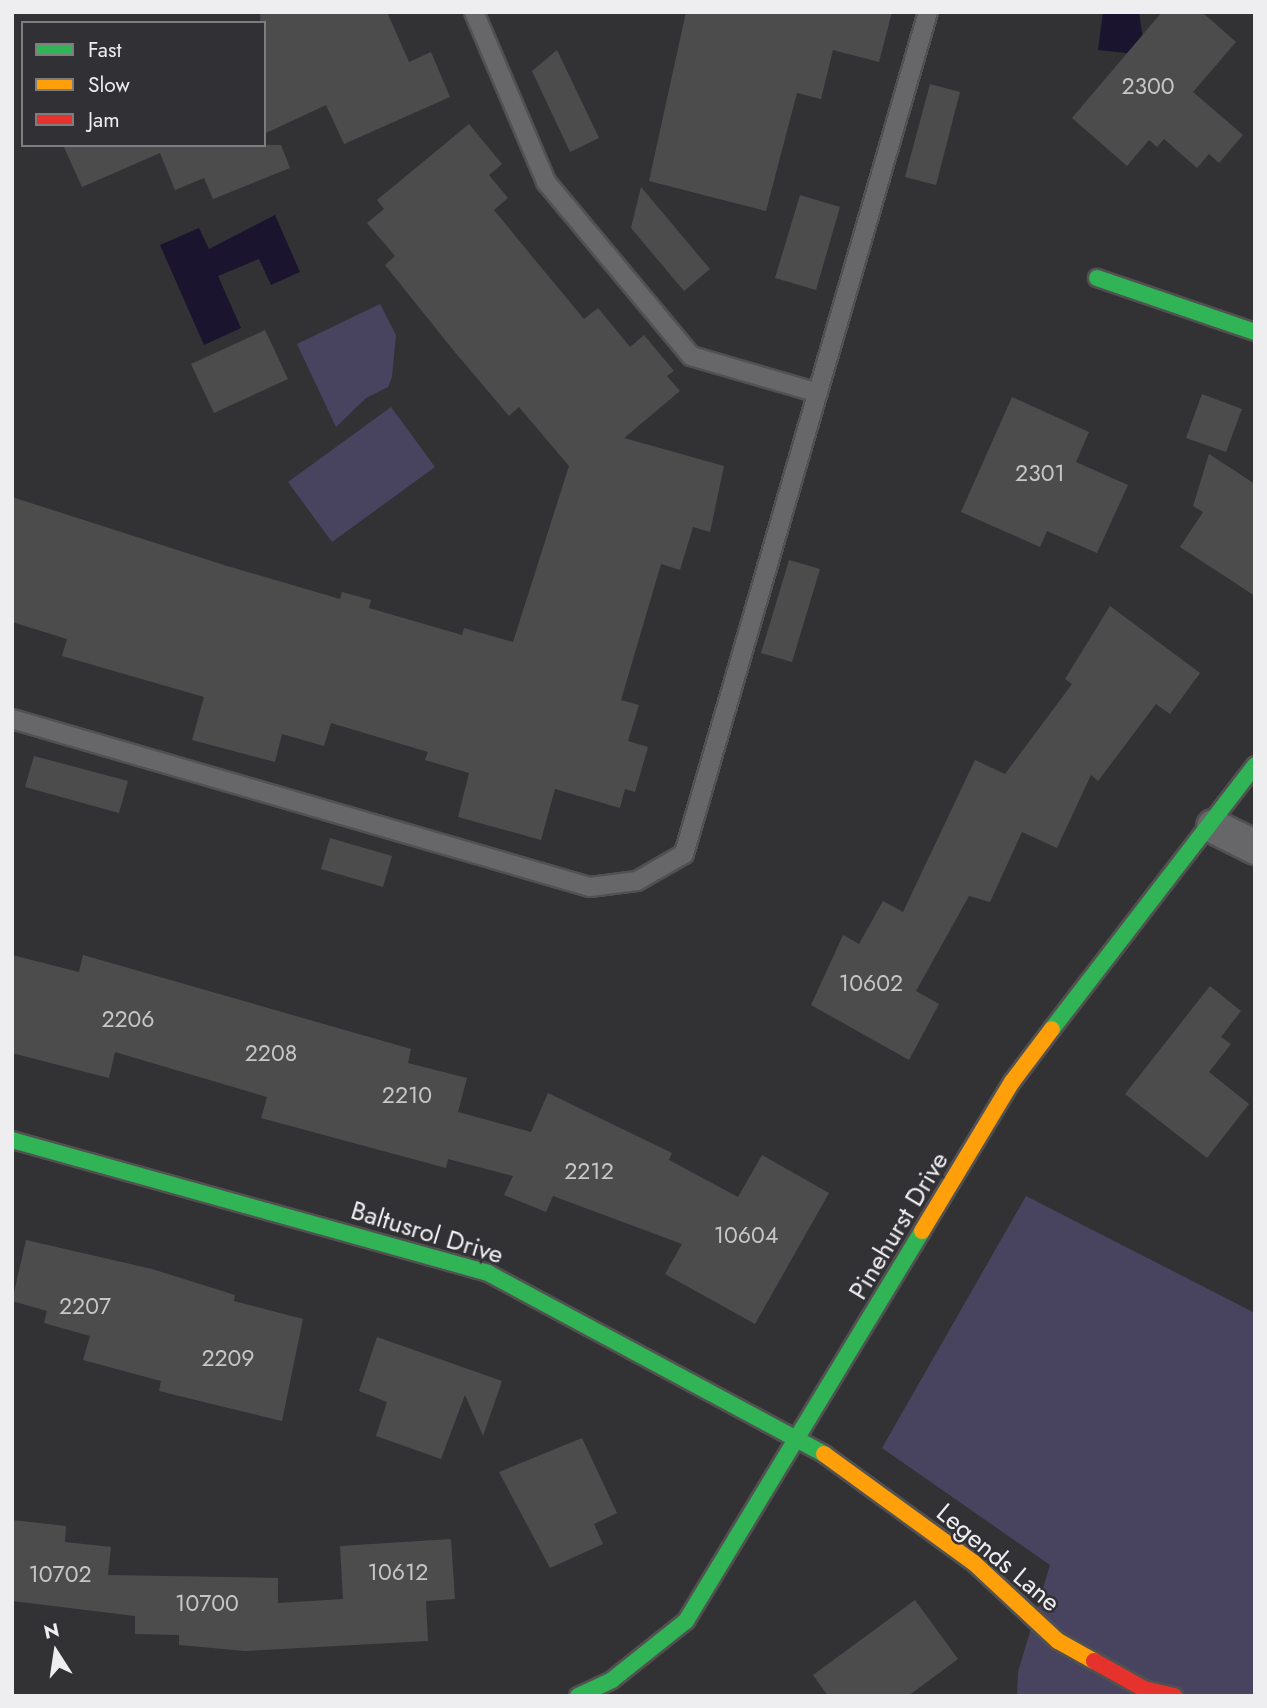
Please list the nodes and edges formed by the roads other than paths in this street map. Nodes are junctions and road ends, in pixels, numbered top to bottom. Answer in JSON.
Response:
{"nodes":[{"id":1,"x":474,"y":12,"type":"edge"},
{"id":2,"x":928,"y":12,"type":"edge"},
{"id":3,"x":1097,"y":278,"type":"dead end"},
{"id":4,"x":1255,"y":332,"type":"edge"},
{"id":5,"x":818,"y":393,"type":"junction"},
{"id":6,"x":12,"y":719,"type":"edge"},
{"id":7,"x":1255,"y":765,"type":"edge"},
{"id":8,"x":1213,"y":826,"type":"junction"},
{"id":9,"x":1255,"y":847,"type":"edge"},
{"id":10,"x":12,"y":1140,"type":"edge"},
{"id":11,"x":802,"y":1438,"type":"junction"},
{"id":12,"x":578,"y":1696,"type":"edge"},
{"id":13,"x":1174,"y":1696,"type":"edge"}],
"edges":[{"from":1,"to":5,"type":"lane"},
{"from":2,"to":5,"type":"lane"},
{"from":3,"to":4,"type":"street"},
{"from":5,"to":6,"type":"lane"},
{"from":7,"to":8,"type":"street","name":"Pinehurst Drive"},
{"from":8,"to":9,"type":"street"},
{"from":8,"to":11,"type":"street","name":"Pinehurst Drive"},
{"from":10,"to":11,"type":"street","name":"Baltusrol Drive"},
{"from":11,"to":12,"type":"street","name":"Pinehurst Drive"},
{"from":11,"to":13,"type":"street","name":"Legends Lane"}]}
